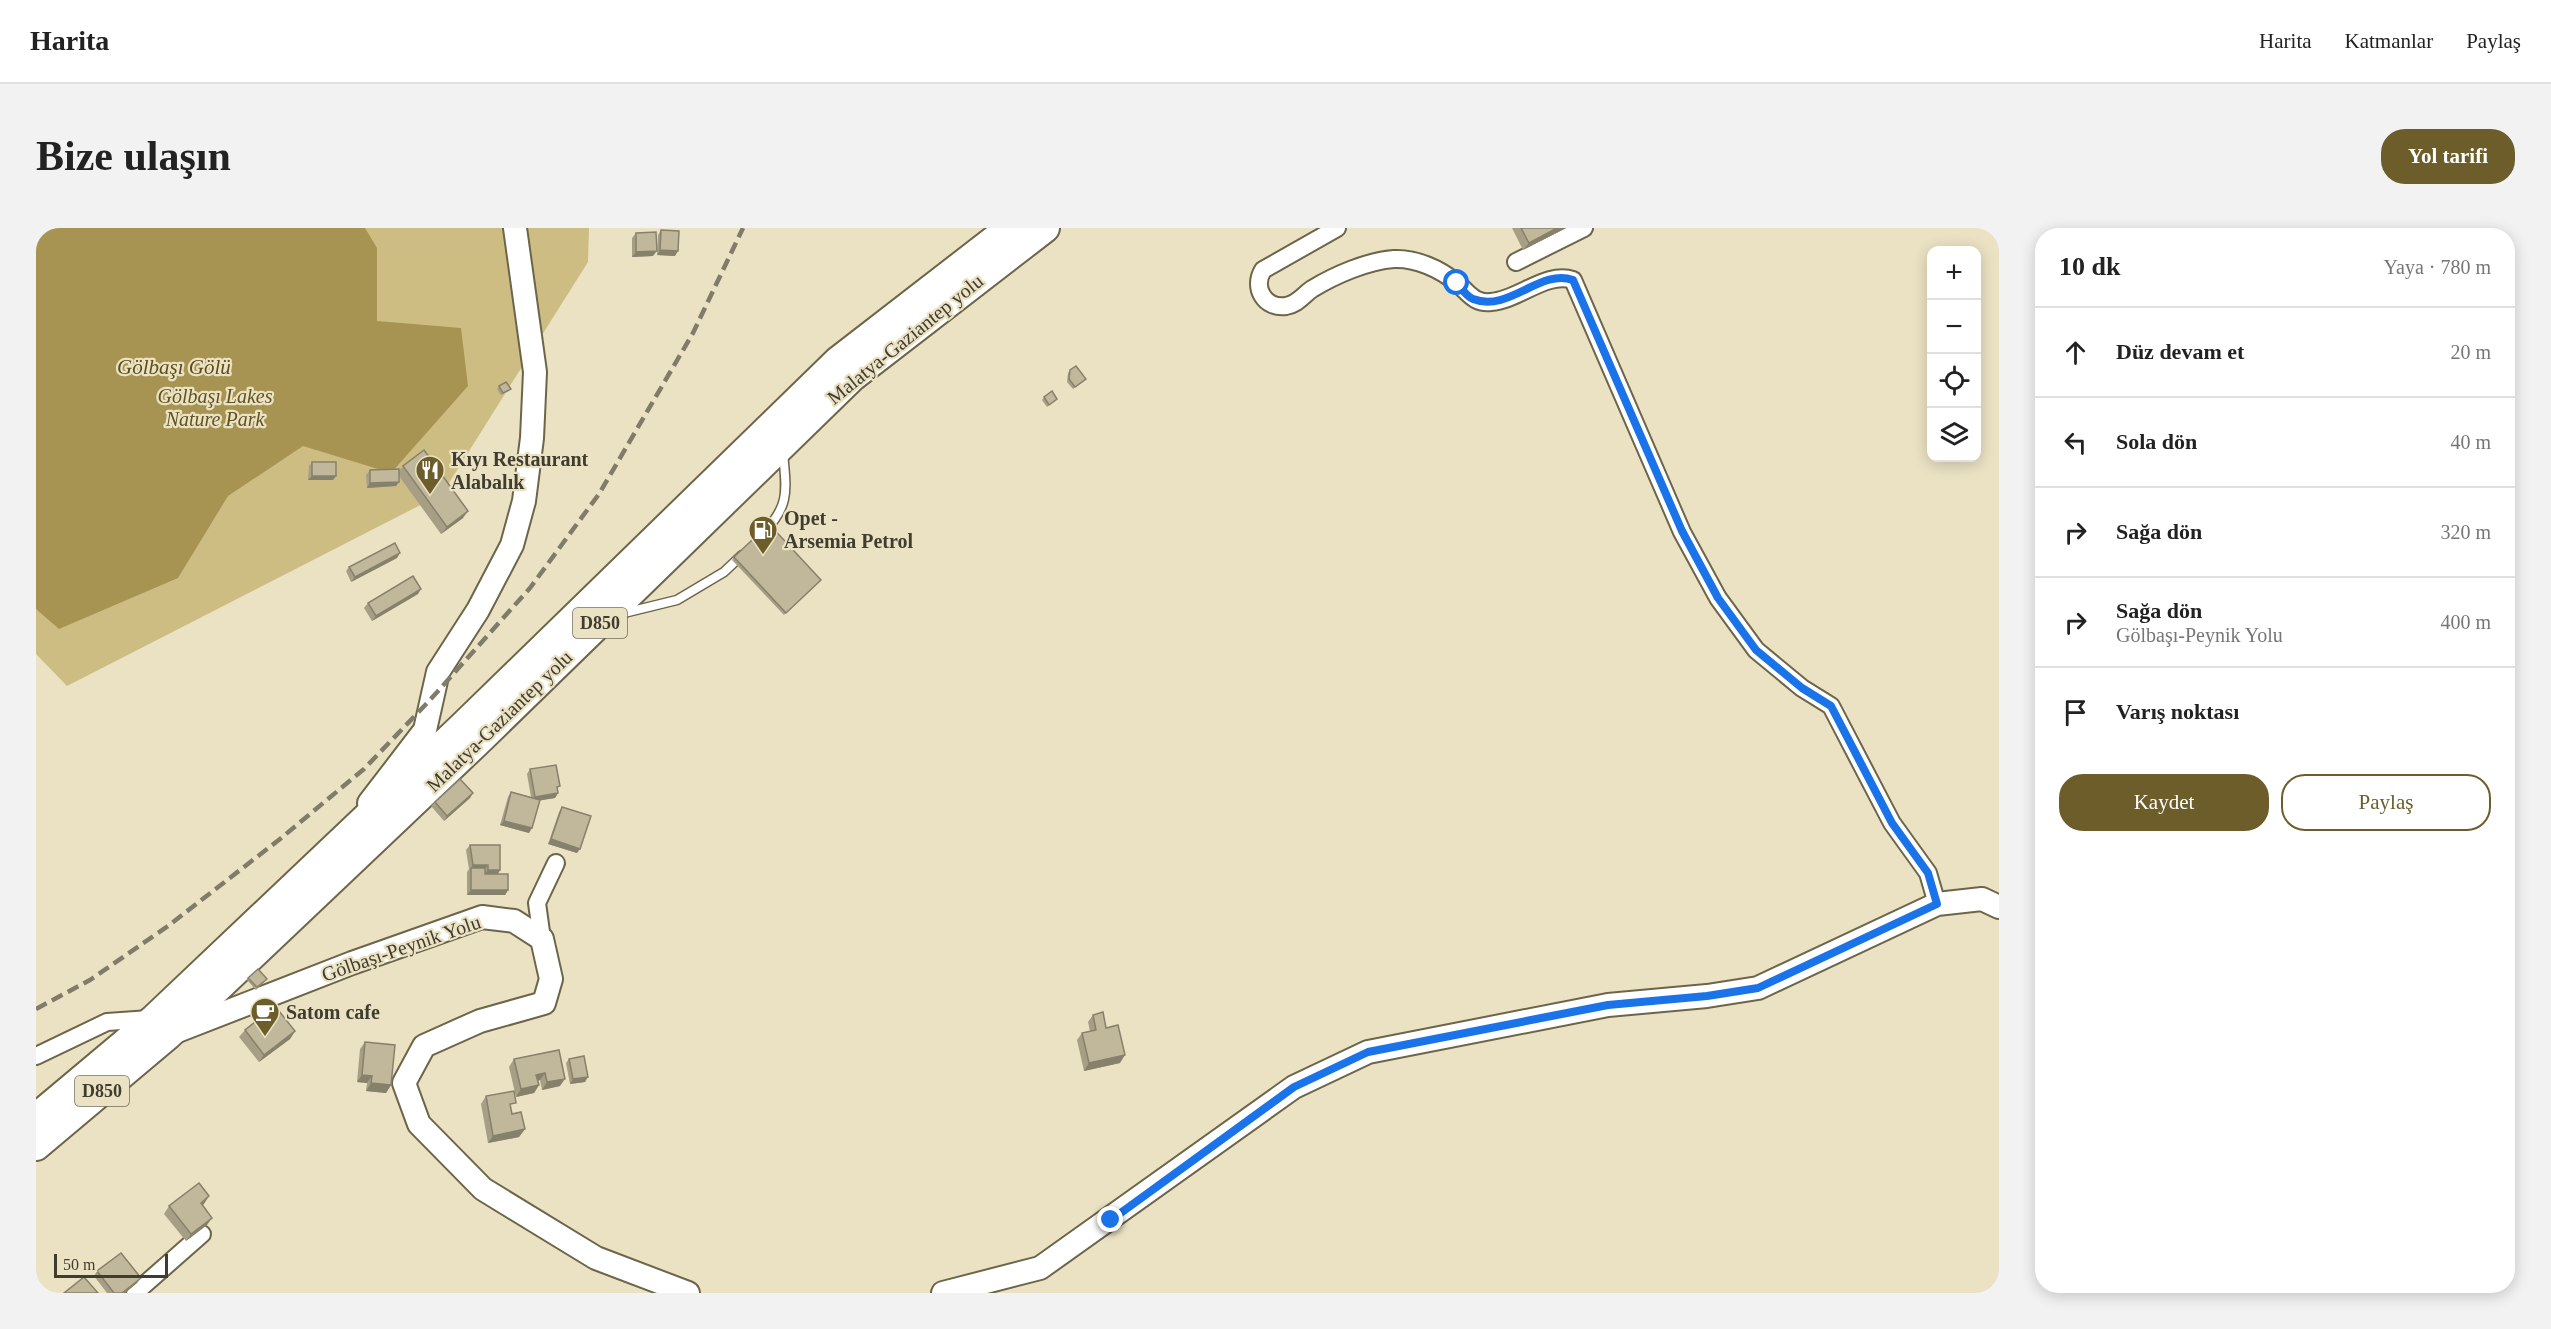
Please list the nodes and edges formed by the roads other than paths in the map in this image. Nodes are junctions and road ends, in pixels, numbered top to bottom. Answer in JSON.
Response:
{"nodes":[{"id":1,"x":515,"y":228,"type":"edge"},
{"id":2,"x":1010,"y":228,"type":"edge"},
{"id":3,"x":1045,"y":228,"type":"edge"},
{"id":4,"x":1337,"y":228,"type":"edge"},
{"id":5,"x":1584,"y":228,"type":"edge"},
{"id":6,"x":1516,"y":262,"type":"dead end"},
{"id":7,"x":783,"y":444,"type":"junction"},
{"id":8,"x":756,"y":540,"type":"edge"},
{"id":9,"x":748,"y":548,"type":"edge"},
{"id":10,"x":606,"y":617,"type":"junction"},
{"id":11,"x":339,"y":843,"type":"junction"},
{"id":12,"x":556,"y":863,"type":"dead end"},
{"id":13,"x":1937,"y":904,"type":"junction"},
{"id":14,"x":1999,"y":907,"type":"edge"},
{"id":15,"x":542,"y":939,"type":"junction"},
{"id":16,"x":161,"y":1027,"type":"junction"},
{"id":17,"x":36,"y":1056,"type":"edge"},
{"id":18,"x":36,"y":1118,"type":"edge"},
{"id":19,"x":36,"y":1146,"type":"edge"},
{"id":20,"x":202,"y":1234,"type":"edge"},
{"id":21,"x":135,"y":1293,"type":"edge"},
{"id":22,"x":688,"y":1293,"type":"edge"},
{"id":23,"x":943,"y":1293,"type":"edge"}],
"edges":[{"from":1,"to":11,"type":"street"},
{"from":2,"to":11,"type":"highway","name":"Malatya-Gaziantep yolu","number":"D850"},
{"from":3,"to":7,"type":"highway","name":"Malatya-Gaziantep yolu","number":"D850"},
{"from":4,"to":13,"type":"street"},
{"from":5,"to":6,"type":"street"},
{"from":7,"to":8,"type":"lane"},
{"from":7,"to":10,"type":"highway","name":"Malatya-Gaziantep yolu","number":"D850"},
{"from":9,"to":10,"type":"lane"},
{"from":10,"to":16,"type":"highway","name":"Malatya-Gaziantep yolu","number":"D850"},
{"from":11,"to":16,"type":"highway","name":"Malatya-Gaziantep yolu","number":"D850"},
{"from":12,"to":15,"type":"street"},
{"from":13,"to":14,"type":"street"},
{"from":13,"to":23,"type":"street"},
{"from":15,"to":16,"type":"street","name":"Gölbaşı-Peynik Yolu"},
{"from":15,"to":22,"type":"street"},
{"from":16,"to":17,"type":"street"},
{"from":16,"to":18,"type":"highway","name":"Malatya-Gaziantep yolu","number":"D850"},
{"from":16,"to":19,"type":"highway","name":"Malatya-Gaziantep yolu","number":"D850"},
{"from":20,"to":21,"type":"street"}]}
